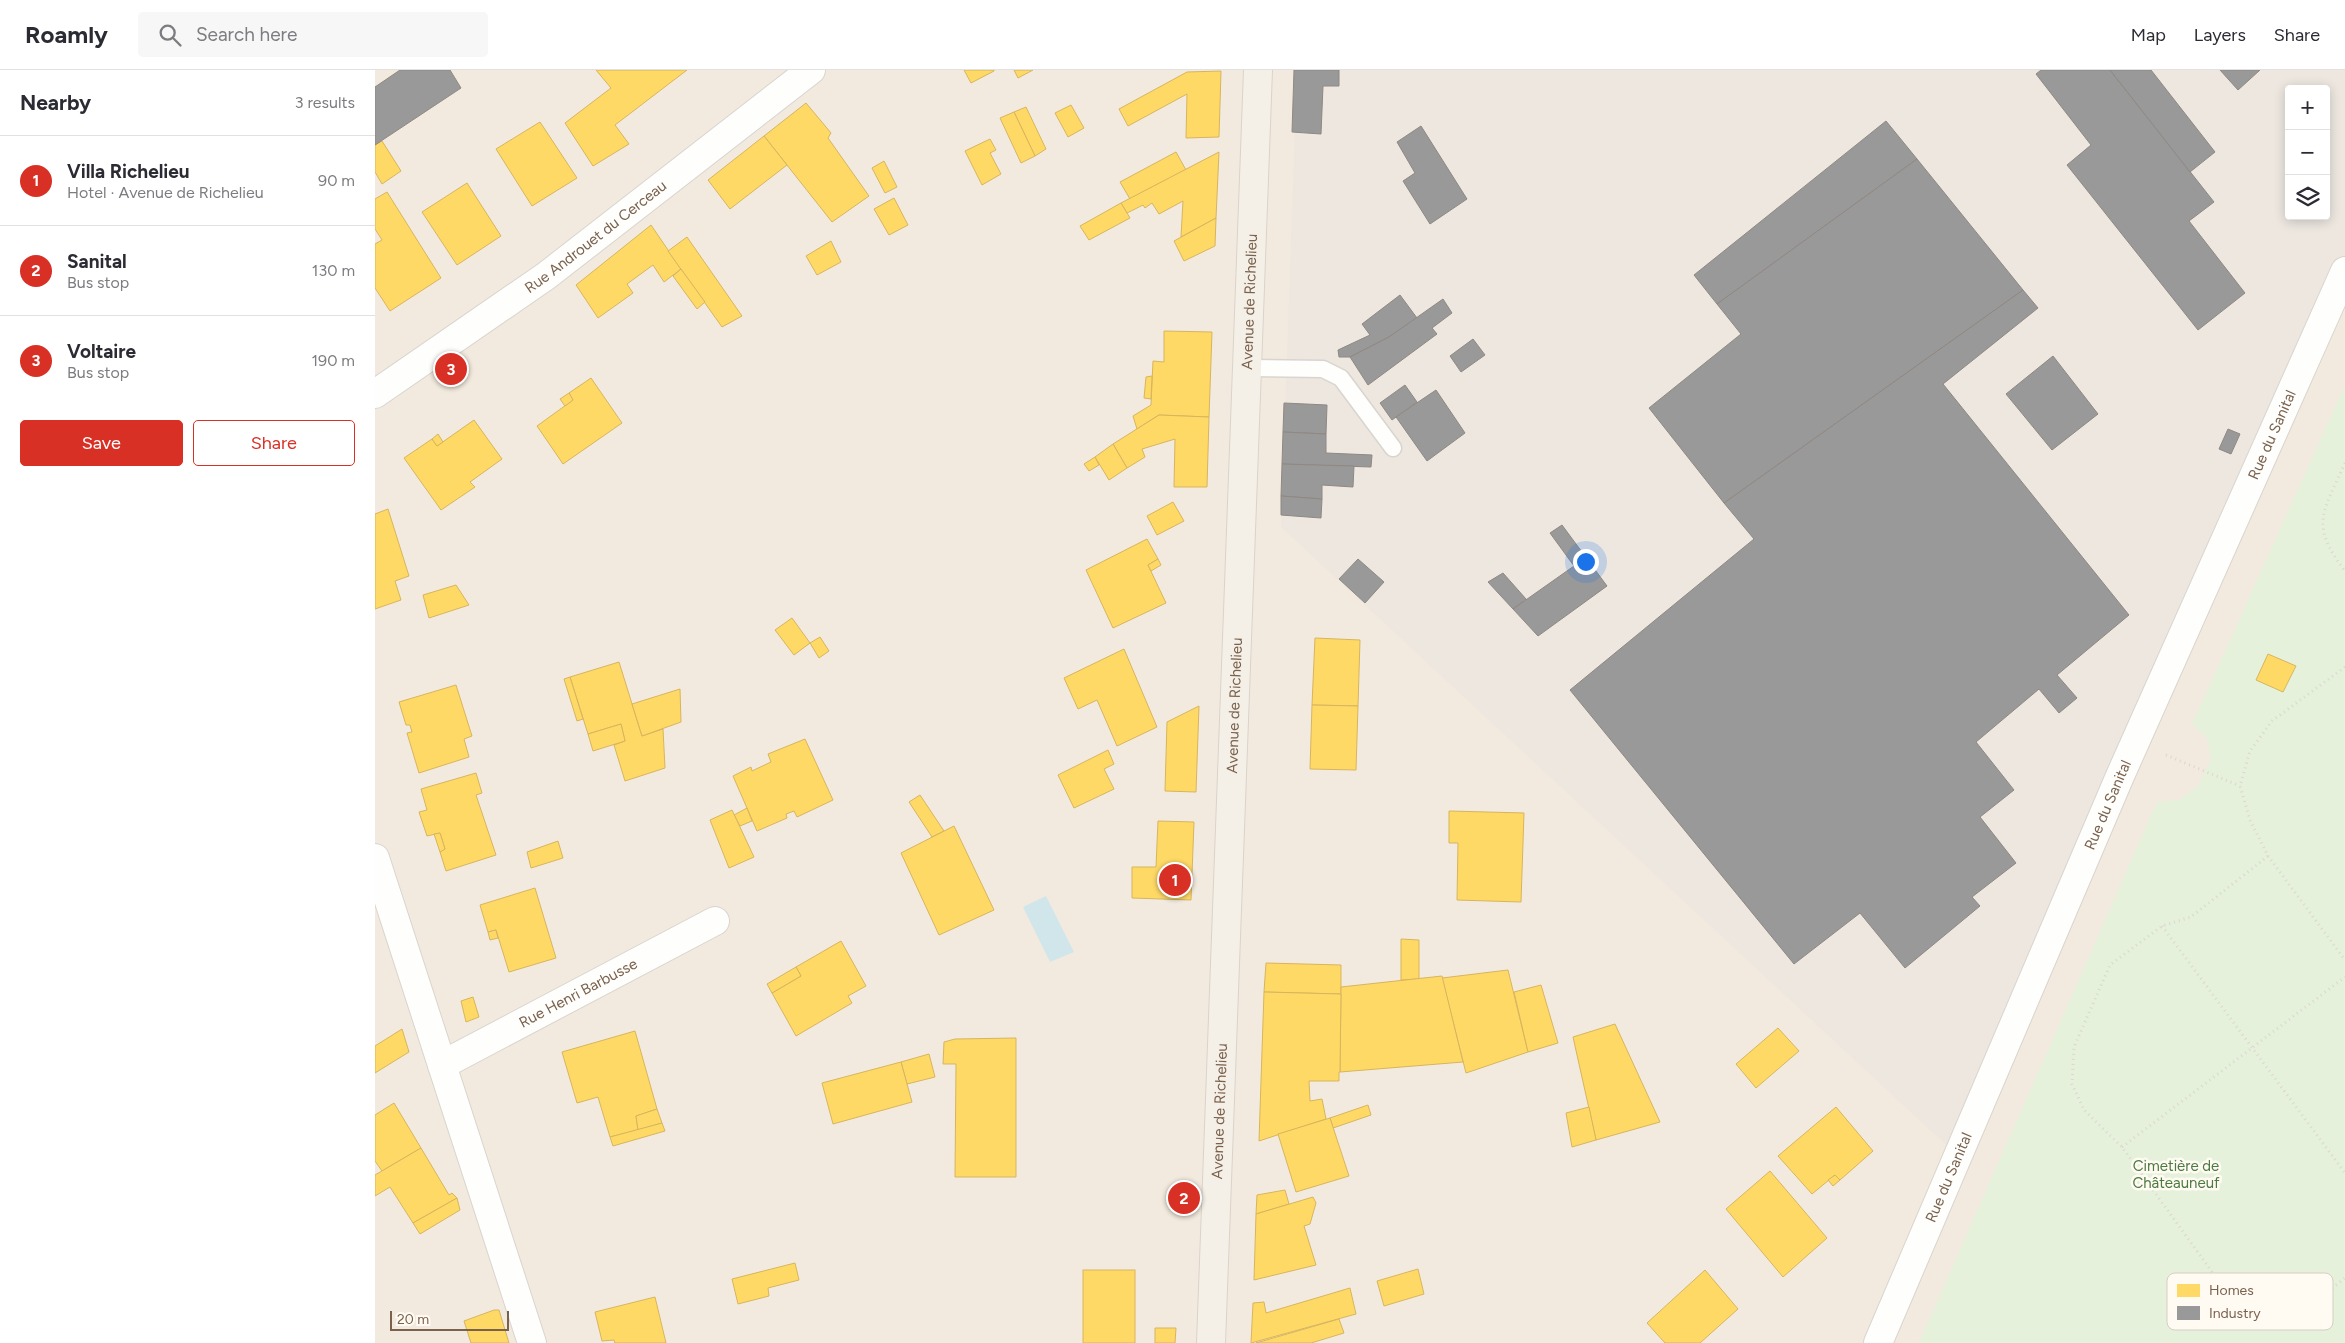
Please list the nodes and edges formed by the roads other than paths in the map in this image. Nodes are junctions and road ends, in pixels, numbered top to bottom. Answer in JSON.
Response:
{"nodes":[{"id":1,"x":811,"y":70,"type":"edge"},
{"id":2,"x":1258,"y":70,"type":"edge"},
{"id":3,"x":2345,"y":271,"type":"edge"},
{"id":4,"x":1247,"y":368,"type":"junction"},
{"id":5,"x":375,"y":394,"type":"edge"},
{"id":6,"x":1393,"y":448,"type":"dead end"},
{"id":7,"x":375,"y":858,"type":"edge"},
{"id":8,"x":715,"y":921,"type":"dead end"},
{"id":9,"x":442,"y":1065,"type":"junction"},
{"id":10,"x":532,"y":1343,"type":"edge"},
{"id":11,"x":1211,"y":1343,"type":"edge"},
{"id":12,"x":1878,"y":1343,"type":"edge"}],
"edges":[{"from":1,"to":5,"type":"street","name":"Rue Androuet du Cerceau"},
{"from":2,"to":4,"type":"main road","name":"Avenue de Richelieu"},
{"from":3,"to":12,"type":"street","name":"Rue du Sanital"},
{"from":4,"to":6,"type":"lane"},
{"from":4,"to":11,"type":"main road","name":"Avenue de Richelieu"},
{"from":7,"to":9,"type":"street"},
{"from":8,"to":9,"type":"street","name":"Rue Henri Barbusse"},
{"from":9,"to":10,"type":"street"}]}
